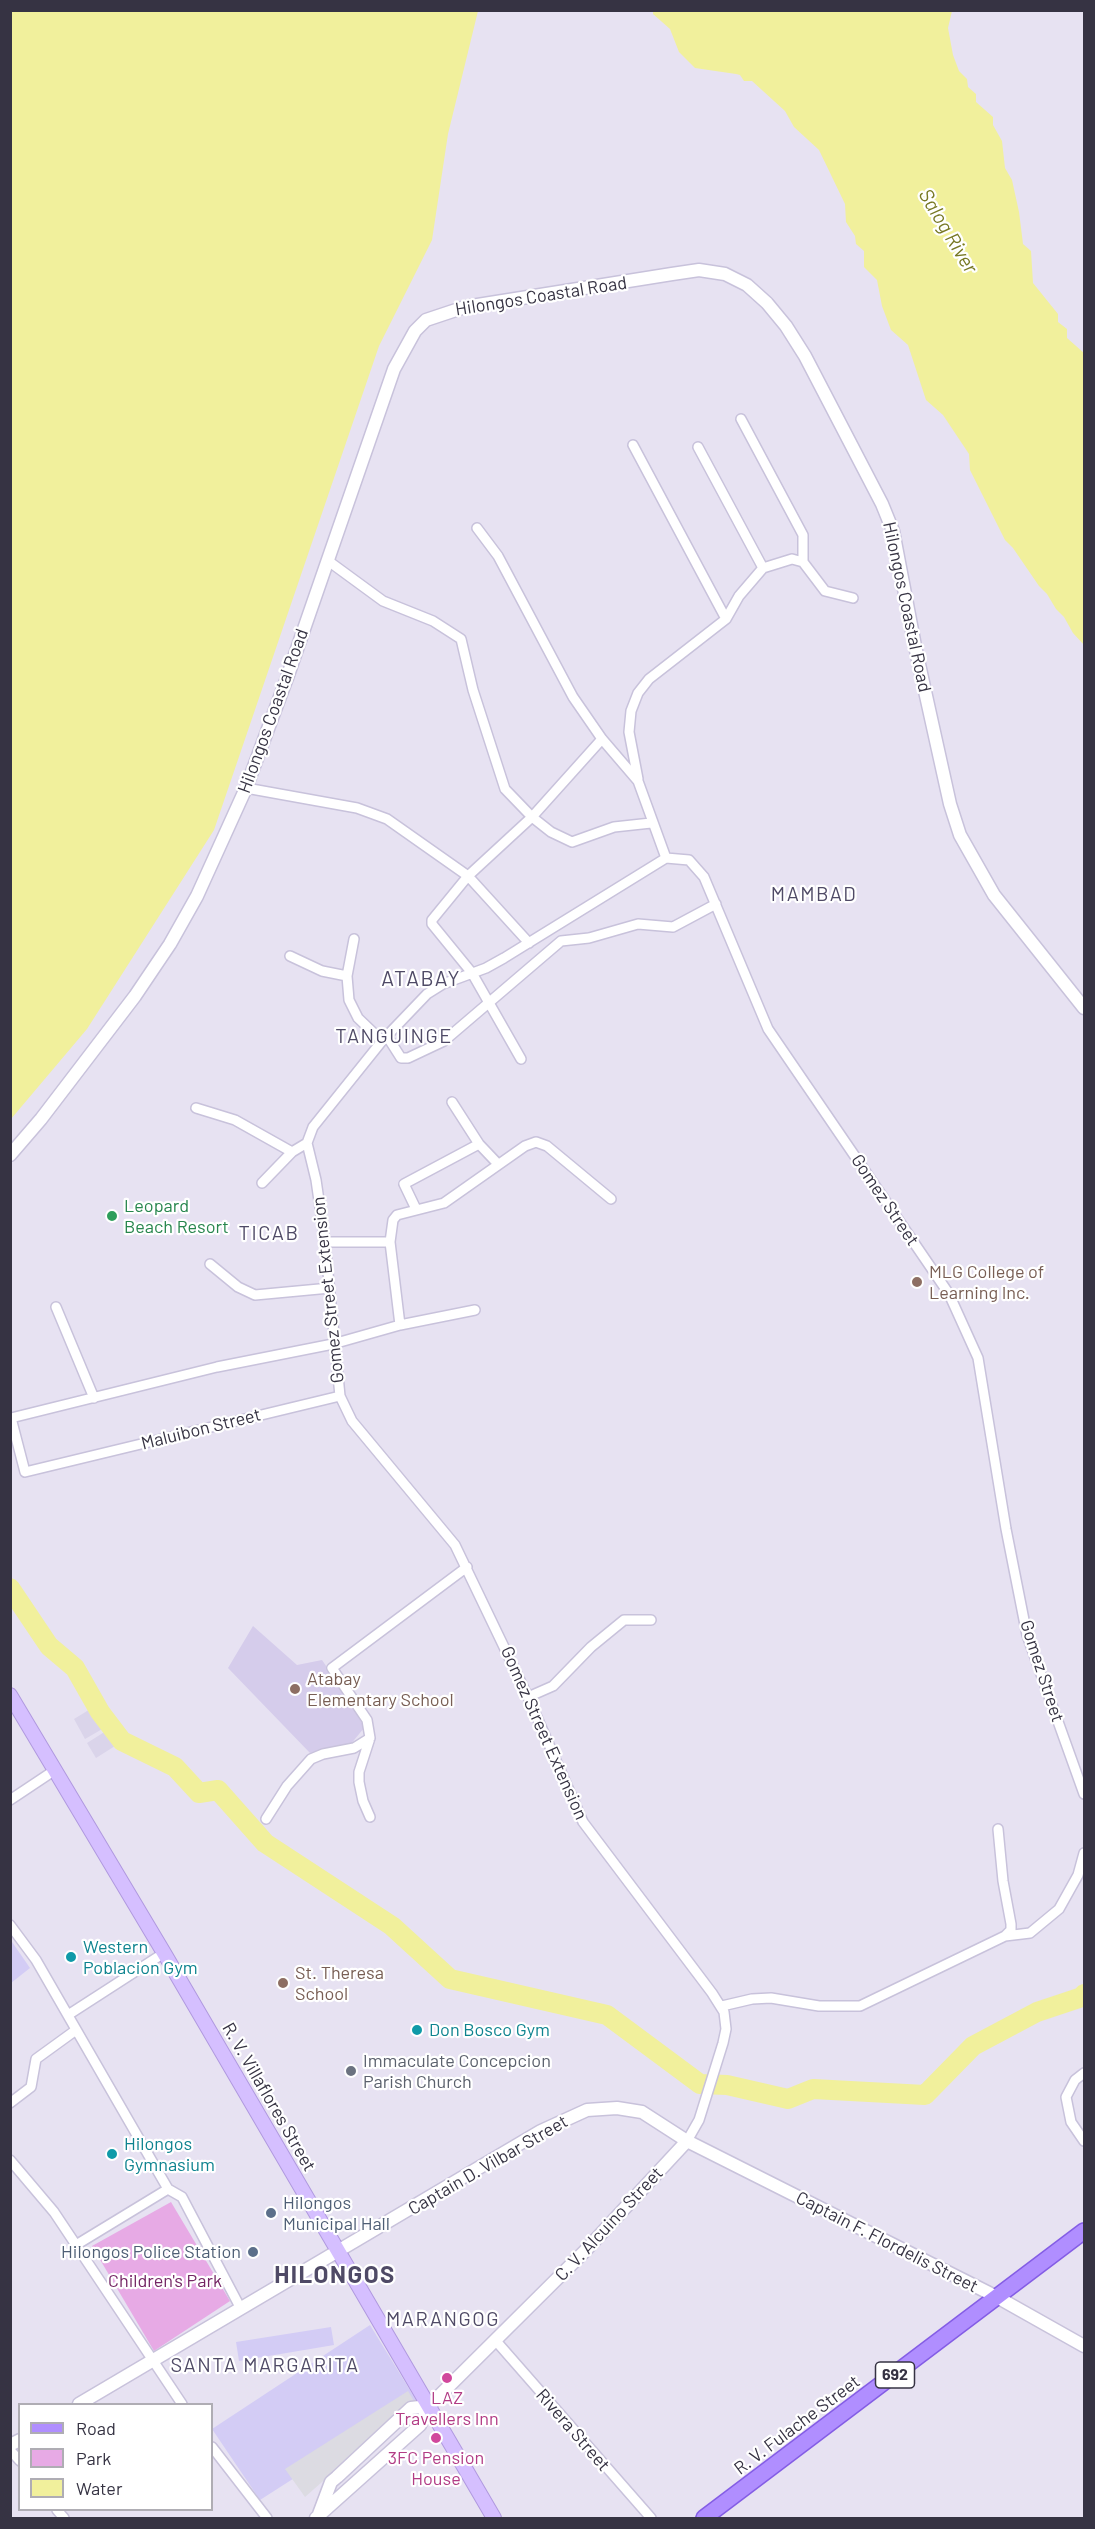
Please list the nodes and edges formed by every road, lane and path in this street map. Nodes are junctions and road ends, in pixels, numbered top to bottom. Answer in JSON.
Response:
{"nodes":[{"id":1,"x":741,"y":419,"type":"dead end"},
{"id":2,"x":633,"y":445,"type":"dead end"},
{"id":3,"x":698,"y":447,"type":"dead end"},
{"id":4,"x":477,"y":528,"type":"dead end"},
{"id":5,"x":327,"y":560,"type":"junction"},
{"id":6,"x":803,"y":562,"type":"junction"},
{"id":7,"x":763,"y":568,"type":"junction"},
{"id":8,"x":854,"y":598,"type":"dead end"},
{"id":9,"x":726,"y":619,"type":"junction"},
{"id":10,"x":602,"y":739,"type":"junction"},
{"id":11,"x":638,"y":781,"type":"junction"},
{"id":12,"x":246,"y":788,"type":"junction"},
{"id":13,"x":532,"y":817,"type":"junction"},
{"id":14,"x":651,"y":823,"type":"junction"},
{"id":15,"x":666,"y":858,"type":"junction"},
{"id":16,"x":468,"y":876,"type":"junction"},
{"id":17,"x":716,"y":904,"type":"junction"},
{"id":18,"x":354,"y":939,"type":"dead end"},
{"id":19,"x":529,"y":943,"type":"junction"},
{"id":20,"x":290,"y":956,"type":"dead end"},
{"id":21,"x":472,"y":973,"type":"junction"},
{"id":22,"x":347,"y":976,"type":"junction"},
{"id":23,"x":489,"y":1001,"type":"junction"},
{"id":24,"x":1084,"y":1008,"type":"edge"},
{"id":25,"x":385,"y":1038,"type":"junction"},
{"id":26,"x":521,"y":1059,"type":"dead end"},
{"id":27,"x":452,"y":1102,"type":"dead end"},
{"id":28,"x":196,"y":1108,"type":"dead end"},
{"id":29,"x":307,"y":1143,"type":"junction"},
{"id":30,"x":479,"y":1144,"type":"junction"},
{"id":31,"x":291,"y":1152,"type":"junction"},
{"id":32,"x":10,"y":1155,"type":"edge"},
{"id":33,"x":498,"y":1164,"type":"junction"},
{"id":34,"x":262,"y":1183,"type":"dead end"},
{"id":35,"x":611,"y":1199,"type":"dead end"},
{"id":36,"x":416,"y":1209,"type":"junction"},
{"id":37,"x":325,"y":1242,"type":"junction"},
{"id":38,"x":390,"y":1242,"type":"junction"},
{"id":39,"x":210,"y":1264,"type":"dead end"},
{"id":40,"x":330,"y":1288,"type":"junction"},
{"id":41,"x":56,"y":1307,"type":"dead end"},
{"id":42,"x":475,"y":1310,"type":"dead end"},
{"id":43,"x":400,"y":1325,"type":"junction"},
{"id":44,"x":333,"y":1344,"type":"junction"},
{"id":45,"x":340,"y":1396,"type":"junction"},
{"id":46,"x":94,"y":1398,"type":"junction"},
{"id":47,"x":467,"y":1567,"type":"junction"},
{"id":48,"x":651,"y":1620,"type":"dead end"},
{"id":49,"x":10,"y":1695,"type":"edge"},
{"id":50,"x":528,"y":1697,"type":"junction"},
{"id":51,"x":370,"y":1738,"type":"junction"},
{"id":52,"x":55,"y":1770,"type":"junction"},
{"id":53,"x":1084,"y":1794,"type":"edge"},
{"id":54,"x":10,"y":1800,"type":"edge"},
{"id":55,"x":370,"y":1817,"type":"dead end"},
{"id":56,"x":266,"y":1819,"type":"dead end"},
{"id":57,"x":998,"y":1829,"type":"dead end"},
{"id":58,"x":1084,"y":1853,"type":"edge"},
{"id":59,"x":10,"y":1925,"type":"edge"},
{"id":60,"x":1005,"y":1936,"type":"junction"},
{"id":61,"x":164,"y":1953,"type":"junction"},
{"id":62,"x":722,"y":2006,"type":"junction"},
{"id":63,"x":68,"y":2015,"type":"junction"},
{"id":64,"x":76,"y":2030,"type":"junction"},
{"id":65,"x":1084,"y":2073,"type":"edge"},
{"id":66,"x":10,"y":2103,"type":"edge"},
{"id":67,"x":687,"y":2141,"type":"junction"},
{"id":68,"x":1084,"y":2141,"type":"edge"},
{"id":69,"x":10,"y":2160,"type":"edge"},
{"id":70,"x":168,"y":2189,"type":"junction"},
{"id":71,"x":1084,"y":2231,"type":"edge"},
{"id":72,"x":76,"y":2245,"type":"junction"},
{"id":73,"x":339,"y":2251,"type":"junction"},
{"id":74,"x":997,"y":2297,"type":"junction"},
{"id":75,"x":241,"y":2309,"type":"junction"},
{"id":76,"x":496,"y":2341,"type":"junction"},
{"id":77,"x":1084,"y":2346,"type":"edge"},
{"id":78,"x":152,"y":2362,"type":"junction"},
{"id":79,"x":81,"y":2403,"type":"edge"},
{"id":80,"x":181,"y":2403,"type":"edge"},
{"id":81,"x":429,"y":2406,"type":"junction"},
{"id":82,"x":213,"y":2448,"type":"edge"},
{"id":83,"x":317,"y":2517,"type":"edge"},
{"id":84,"x":267,"y":2518,"type":"edge"},
{"id":85,"x":494,"y":2518,"type":"edge"},
{"id":86,"x":651,"y":2518,"type":"edge"},
{"id":87,"x":704,"y":2518,"type":"edge"}],
"edges":[{"from":1,"to":6,"type":"street"},
{"from":2,"to":9,"type":"street"},
{"from":3,"to":7,"type":"street"},
{"from":4,"to":10,"type":"street"},
{"from":5,"to":12,"type":"street","name":"Hilongos Coastal Road"},
{"from":5,"to":13,"type":"street"},
{"from":5,"to":24,"type":"street","name":"Hilongos Coastal Road"},
{"from":6,"to":7,"type":"street"},
{"from":6,"to":8,"type":"street"},
{"from":7,"to":9,"type":"street"},
{"from":9,"to":11,"type":"street"},
{"from":10,"to":11,"type":"street"},
{"from":10,"to":13,"type":"street"},
{"from":11,"to":14,"type":"street"},
{"from":12,"to":16,"type":"street"},
{"from":12,"to":32,"type":"street","name":"Hilongos Coastal Road"},
{"from":13,"to":14,"type":"street"},
{"from":13,"to":16,"type":"street"},
{"from":14,"to":15,"type":"street"},
{"from":15,"to":17,"type":"street","name":"Gomez Street"},
{"from":15,"to":19,"type":"street"},
{"from":16,"to":19,"type":"street"},
{"from":16,"to":21,"type":"street"},
{"from":17,"to":23,"type":"street"},
{"from":17,"to":53,"type":"street","name":"Gomez Street"},
{"from":18,"to":22,"type":"street"},
{"from":19,"to":21,"type":"street"},
{"from":20,"to":22,"type":"street"},
{"from":21,"to":23,"type":"street"},
{"from":21,"to":25,"type":"street"},
{"from":22,"to":25,"type":"street"},
{"from":23,"to":25,"type":"street"},
{"from":23,"to":26,"type":"street"},
{"from":25,"to":29,"type":"street"},
{"from":27,"to":30,"type":"street"},
{"from":28,"to":31,"type":"street"},
{"from":29,"to":31,"type":"street"},
{"from":29,"to":37,"type":"street","name":"Gomez Street Extension"},
{"from":30,"to":33,"type":"street"},
{"from":30,"to":36,"type":"street"},
{"from":31,"to":34,"type":"street"},
{"from":33,"to":35,"type":"street"},
{"from":33,"to":36,"type":"street"},
{"from":36,"to":38,"type":"street"},
{"from":37,"to":38,"type":"street"},
{"from":37,"to":40,"type":"street","name":"Gomez Street Extension"},
{"from":38,"to":43,"type":"street"},
{"from":39,"to":40,"type":"street"},
{"from":40,"to":44,"type":"street","name":"Gomez Street Extension"},
{"from":41,"to":46,"type":"street"},
{"from":42,"to":43,"type":"street"},
{"from":43,"to":44,"type":"street"},
{"from":44,"to":45,"type":"street","name":"Gomez Street Extension"},
{"from":44,"to":46,"type":"street"},
{"from":45,"to":46,"type":"street","name":"Maluibon Street"},
{"from":45,"to":47,"type":"street","name":"Gomez Street Extension"},
{"from":47,"to":50,"type":"street","name":"Gomez Street Extension"},
{"from":47,"to":51,"type":"street"},
{"from":48,"to":50,"type":"street"},
{"from":49,"to":52,"type":"main road","name":"R. V. Villaflores Street"},
{"from":50,"to":62,"type":"street","name":"Gomez Street Extension"},
{"from":51,"to":55,"type":"street"},
{"from":51,"to":56,"type":"street"},
{"from":52,"to":54,"type":"street"},
{"from":52,"to":61,"type":"main road","name":"R. V. Villaflores Street"},
{"from":57,"to":60,"type":"street"},
{"from":58,"to":60,"type":"street"},
{"from":59,"to":63,"type":"street"},
{"from":60,"to":62,"type":"street"},
{"from":61,"to":63,"type":"street"},
{"from":61,"to":73,"type":"main road","name":"R. V. Villaflores Street"},
{"from":62,"to":67,"type":"street","name":"C. V. Alcuino Street"},
{"from":63,"to":64,"type":"street"},
{"from":64,"to":66,"type":"street"},
{"from":64,"to":70,"type":"street"},
{"from":65,"to":68,"type":"street"},
{"from":67,"to":73,"type":"street","name":"Captain D. Vilbar Street"},
{"from":67,"to":74,"type":"street","name":"Captain F. Flordelis Street"},
{"from":67,"to":76,"type":"street","name":"C. V. Alcuino Street"},
{"from":69,"to":72,"type":"street"},
{"from":70,"to":72,"type":"street"},
{"from":70,"to":75,"type":"street"},
{"from":71,"to":74,"type":"main road","name":"R. V. Fulache Street","number":"692"},
{"from":72,"to":78,"type":"street"},
{"from":73,"to":75,"type":"street","name":"Captain D. Vilbar Street"},
{"from":73,"to":81,"type":"main road","name":"R. V. Villaflores Street"},
{"from":74,"to":77,"type":"street","name":"Captain F. Flordelis Street"},
{"from":74,"to":87,"type":"main road","name":"R. V. Fulache Street","number":"692"},
{"from":75,"to":78,"type":"street","name":"Captain D. Vilbar Street"},
{"from":76,"to":81,"type":"street","name":"C. V. Alcuino Street"},
{"from":76,"to":86,"type":"street","name":"Rivera Street"},
{"from":78,"to":79,"type":"street","name":"Captain D. Vilbar Street"},
{"from":78,"to":80,"type":"street"},
{"from":81,"to":83,"type":"street","name":"C. V. Alcuino Street"},
{"from":81,"to":83,"type":"street","name":"C. V. Alcuino Street"},
{"from":81,"to":85,"type":"main road","name":"R. V. Villaflores Street"},
{"from":82,"to":84,"type":"street"}]}
